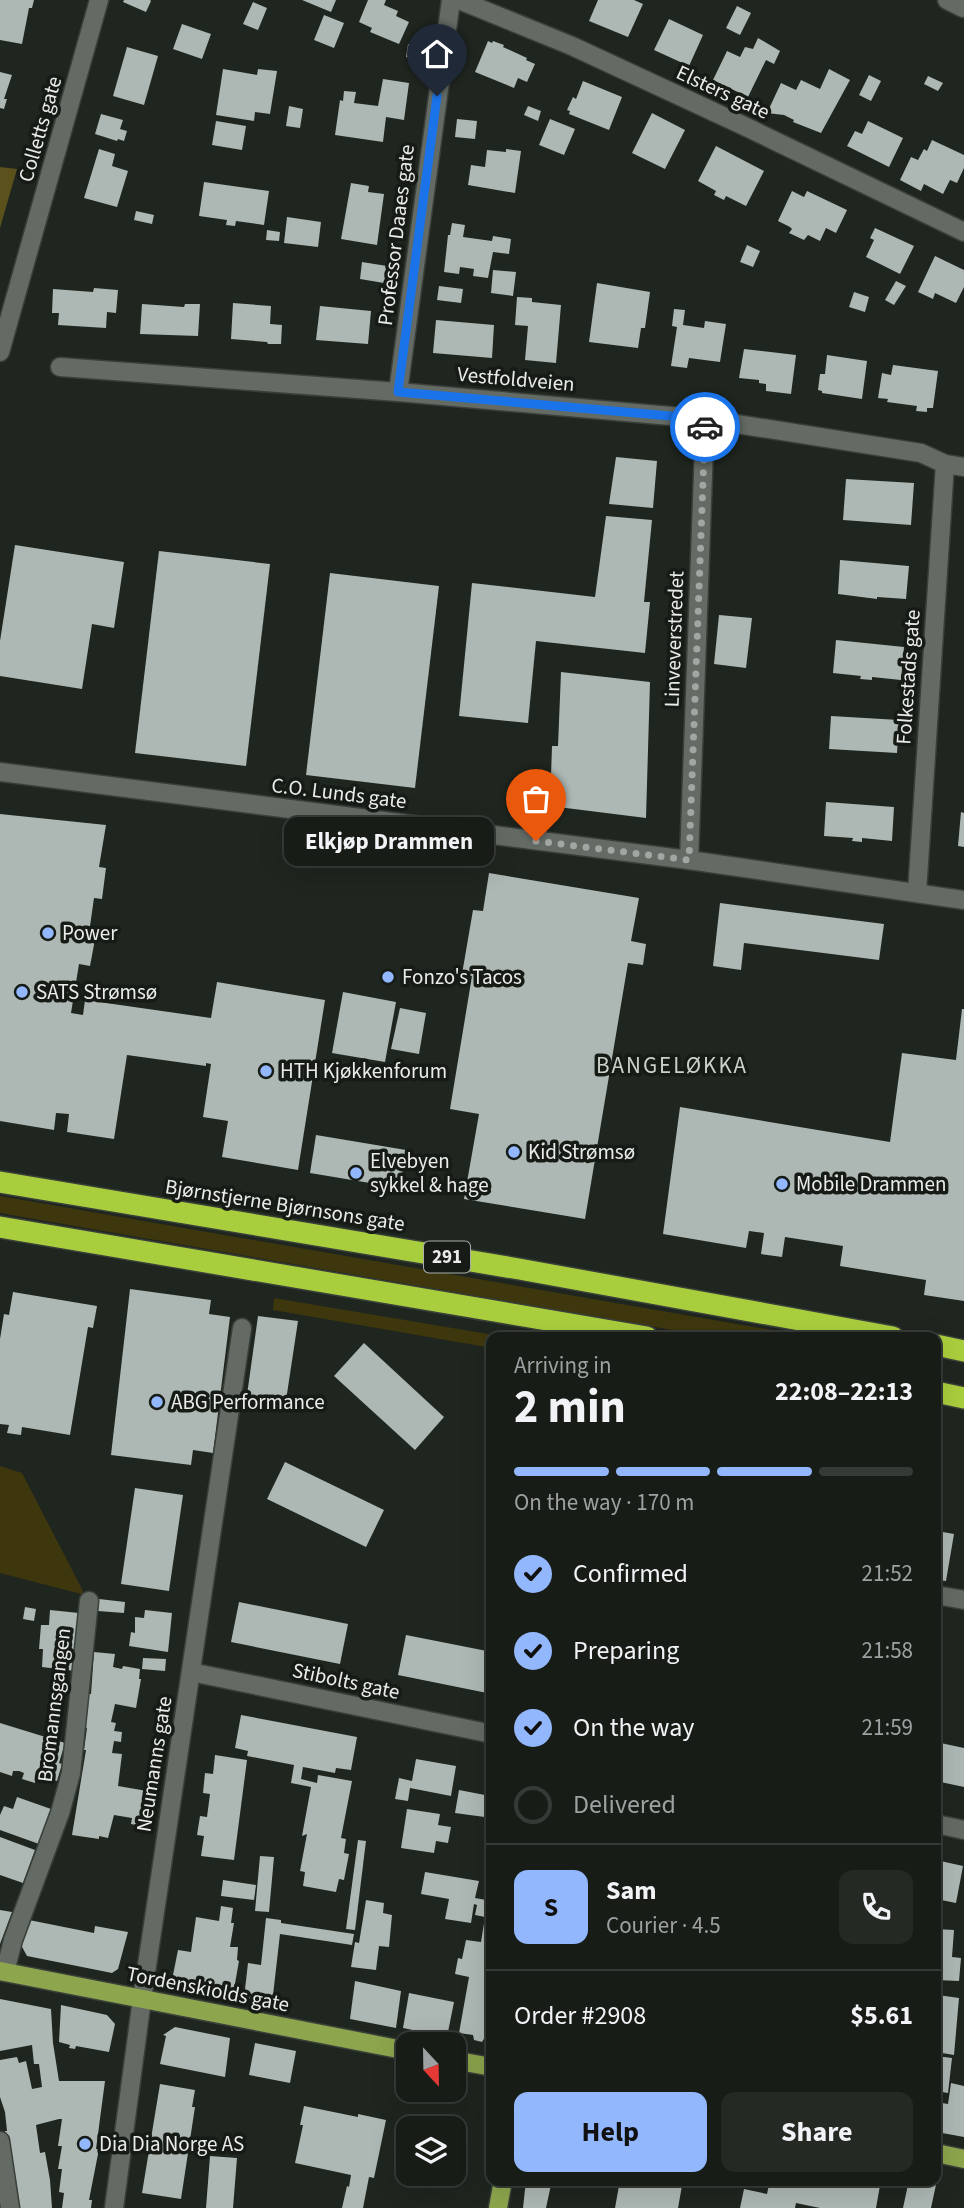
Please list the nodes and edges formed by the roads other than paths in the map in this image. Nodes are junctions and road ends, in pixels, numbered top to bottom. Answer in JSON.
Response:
{"nodes":[{"id":1,"x":99,"y":0,"type":"edge"},
{"id":2,"x":450,"y":0,"type":"edge"},
{"id":3,"x":459,"y":0,"type":"edge"},
{"id":4,"x":947,"y":0,"type":"edge"},
{"id":5,"x":963,"y":8,"type":"edge"},
{"id":6,"x":964,"y":232,"type":"edge"},
{"id":7,"x":0,"y":352,"type":"edge"},
{"id":8,"x":60,"y":368,"type":"dead end"},
{"id":9,"x":398,"y":392,"type":"junction"},
{"id":10,"x":705,"y":419,"type":"junction"},
{"id":11,"x":945,"y":464,"type":"junction"},
{"id":12,"x":964,"y":467,"type":"edge"},
{"id":13,"x":0,"y":772,"type":"edge"},
{"id":14,"x":689,"y":860,"type":"junction"},
{"id":15,"x":917,"y":893,"type":"junction"},
{"id":16,"x":964,"y":900,"type":"edge"},
{"id":17,"x":0,"y":1182,"type":"edge"},
{"id":18,"x":0,"y":1227,"type":"edge"},
{"id":19,"x":242,"y":1328,"type":"dead end"},
{"id":20,"x":618,"y":1332,"type":"edge"},
{"id":21,"x":866,"y":1332,"type":"edge"},
{"id":22,"x":941,"y":1346,"type":"edge"},
{"id":23,"x":964,"y":1351,"type":"edge"},
{"id":24,"x":941,"y":1393,"type":"edge"},
{"id":25,"x":964,"y":1398,"type":"edge"},
{"id":26,"x":941,"y":1596,"type":"edge"},
{"id":27,"x":964,"y":1600,"type":"edge"},
{"id":28,"x":89,"y":1601,"type":"dead end"},
{"id":29,"x":191,"y":1672,"type":"junction"},
{"id":30,"x":486,"y":1733,"type":"edge"},
{"id":31,"x":941,"y":1825,"type":"edge"},
{"id":32,"x":964,"y":1830,"type":"edge"},
{"id":33,"x":2,"y":1972,"type":"edge"},
{"id":34,"x":142,"y":1999,"type":"junction"},
{"id":35,"x":396,"y":2049,"type":"edge"},
{"id":36,"x":466,"y":2062,"type":"edge"},
{"id":37,"x":486,"y":2066,"type":"edge"},
{"id":38,"x":0,"y":2141,"type":"edge"},
{"id":39,"x":941,"y":2154,"type":"edge"},
{"id":40,"x":964,"y":2159,"type":"edge"},
{"id":41,"x":502,"y":2186,"type":"edge"},
{"id":42,"x":10,"y":2208,"type":"edge"},
{"id":43,"x":114,"y":2208,"type":"edge"},
{"id":44,"x":498,"y":2208,"type":"edge"}],
"edges":[{"from":1,"to":7,"type":"street","name":"Colletts gate"},
{"from":2,"to":9,"type":"street","name":"Professor Daaes gate"},
{"from":3,"to":6,"type":"street","name":"Elsters gate"},
{"from":4,"to":5,"type":"street"},
{"from":8,"to":9,"type":"street","name":"Vestfoldveien"},
{"from":9,"to":10,"type":"street","name":"Vestfoldveien"},
{"from":10,"to":11,"type":"street","name":"Vestfoldveien"},
{"from":10,"to":14,"type":"street","name":"Linveverstredet"},
{"from":11,"to":12,"type":"street","name":"Vestfoldveien"},
{"from":11,"to":15,"type":"street","name":"Folkestads gate"},
{"from":13,"to":14,"type":"street","name":"C.O. Lunds gate"},
{"from":14,"to":15,"type":"street","name":"C.O. Lunds gate"},
{"from":15,"to":16,"type":"street","name":"C.O. Lunds gate"},
{"from":17,"to":21,"type":"highway","name":"Bjørnstjerne Bjørnsons gate","number":"291"},
{"from":18,"to":20,"type":"highway","number":"291"},
{"from":19,"to":29,"type":"street","name":"Neumanns gate"},
{"from":22,"to":23,"type":"highway"},
{"from":24,"to":25,"type":"highway"},
{"from":26,"to":27,"type":"street"},
{"from":28,"to":33,"type":"street","name":"Bromannsgangen"},
{"from":29,"to":30,"type":"street","name":"Stibolts gate"},
{"from":29,"to":34,"type":"street","name":"Neumanns gate"},
{"from":31,"to":32,"type":"street"},
{"from":33,"to":34,"type":"main road","name":"Tordenskiolds gate"},
{"from":34,"to":35,"type":"main road","name":"Tordenskiolds gate"},
{"from":34,"to":43,"type":"street","name":"Neumanns gate"},
{"from":36,"to":37,"type":"main road"},
{"from":38,"to":42,"type":"street"},
{"from":39,"to":40,"type":"main road"},
{"from":41,"to":44,"type":"main road"}]}
